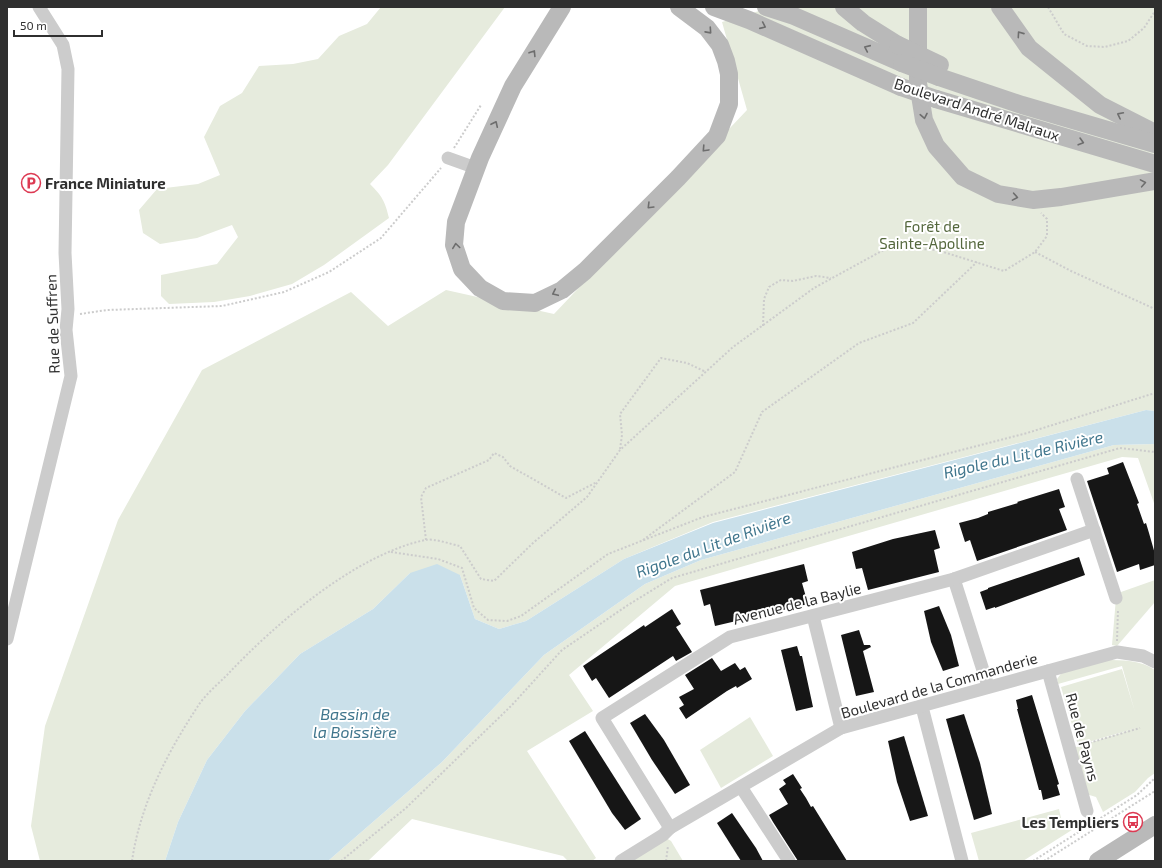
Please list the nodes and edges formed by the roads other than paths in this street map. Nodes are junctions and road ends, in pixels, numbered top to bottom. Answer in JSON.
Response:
{"nodes":[{"id":1,"x":39,"y":7,"type":"edge"},
{"id":2,"x":562,"y":7,"type":"edge"},
{"id":3,"x":679,"y":7,"type":"edge"},
{"id":4,"x":714,"y":7,"type":"edge"},
{"id":5,"x":766,"y":7,"type":"edge"},
{"id":6,"x":844,"y":7,"type":"edge"},
{"id":7,"x":918,"y":7,"type":"edge"},
{"id":8,"x":1000,"y":7,"type":"edge"},
{"id":9,"x":939,"y":71,"type":"junction"},
{"id":10,"x":1155,"y":133,"type":"edge"},
{"id":11,"x":1155,"y":144,"type":"edge"},
{"id":12,"x":448,"y":158,"type":"road end"},
{"id":13,"x":1155,"y":164,"type":"edge"},
{"id":14,"x":476,"y":168,"type":"junction"},
{"id":15,"x":1155,"y":180,"type":"edge"},
{"id":16,"x":1077,"y":479,"type":"dead end"},
{"id":17,"x":1094,"y":530,"type":"junction"},
{"id":18,"x":954,"y":579,"type":"junction"},
{"id":19,"x":1116,"y":598,"type":"road end"},
{"id":20,"x":812,"y":616,"type":"junction"},
{"id":21,"x":7,"y":640,"type":"edge"},
{"id":22,"x":1155,"y":662,"type":"edge"},
{"id":23,"x":1048,"y":671,"type":"junction"},
{"id":24,"x":988,"y":686,"type":"junction"},
{"id":25,"x":922,"y":707,"type":"junction"},
{"id":26,"x":841,"y":728,"type":"junction"},
{"id":27,"x":741,"y":787,"type":"junction"},
{"id":28,"x":1087,"y":811,"type":"dead end"},
{"id":29,"x":1155,"y":825,"type":"edge"},
{"id":30,"x":670,"y":828,"type":"junction"},
{"id":31,"x":621,"y":861,"type":"edge"},
{"id":32,"x":789,"y":861,"type":"edge"},
{"id":33,"x":962,"y":861,"type":"edge"},
{"id":34,"x":1098,"y":861,"type":"edge"}],
"edges":[{"from":1,"to":21,"type":"street","name":"Rue de Suffren"},
{"from":14,"to":2,"type":"main road","one_way":true},
{"from":3,"to":14,"type":"main road","one_way":true},
{"from":4,"to":13,"type":"main road","name":"Boulevard André Malraux","one_way":true,"bridge":true},
{"from":9,"to":5,"type":"main road","name":"Boulevard André Malraux","one_way":true,"bridge":true},
{"from":6,"to":9,"type":"main road","bridge":true},
{"from":7,"to":15,"type":"main road","one_way":true},
{"from":10,"to":8,"type":"main road","one_way":true},
{"from":9,"to":11,"type":"main road","name":"Boulevard André Malraux"},
{"from":12,"to":14,"type":"street"},
{"from":16,"to":17,"type":"street"},
{"from":17,"to":18,"type":"street","name":"Avenue de la Baylie"},
{"from":17,"to":19,"type":"street"},
{"from":18,"to":20,"type":"street","name":"Avenue de la Baylie"},
{"from":18,"to":24,"type":"street"},
{"from":20,"to":26,"type":"street"},
{"from":20,"to":30,"type":"street","name":"Avenue de la Baylie"},
{"from":22,"to":23,"type":"street","name":"Boulevard de la Commanderie"},
{"from":23,"to":24,"type":"street","name":"Boulevard de la Commanderie"},
{"from":23,"to":28,"type":"street","name":"Rue de Payns"},
{"from":24,"to":25,"type":"street","name":"Boulevard de la Commanderie"},
{"from":25,"to":26,"type":"street","name":"Boulevard de la Commanderie"},
{"from":25,"to":33,"type":"street"},
{"from":26,"to":27,"type":"street","name":"Boulevard de la Commanderie"},
{"from":27,"to":30,"type":"street","name":"Boulevard de la Commanderie"},
{"from":27,"to":32,"type":"street"},
{"from":29,"to":34,"type":"main road"},
{"from":30,"to":31,"type":"street","name":"Boulevard de la Commanderie"}]}
